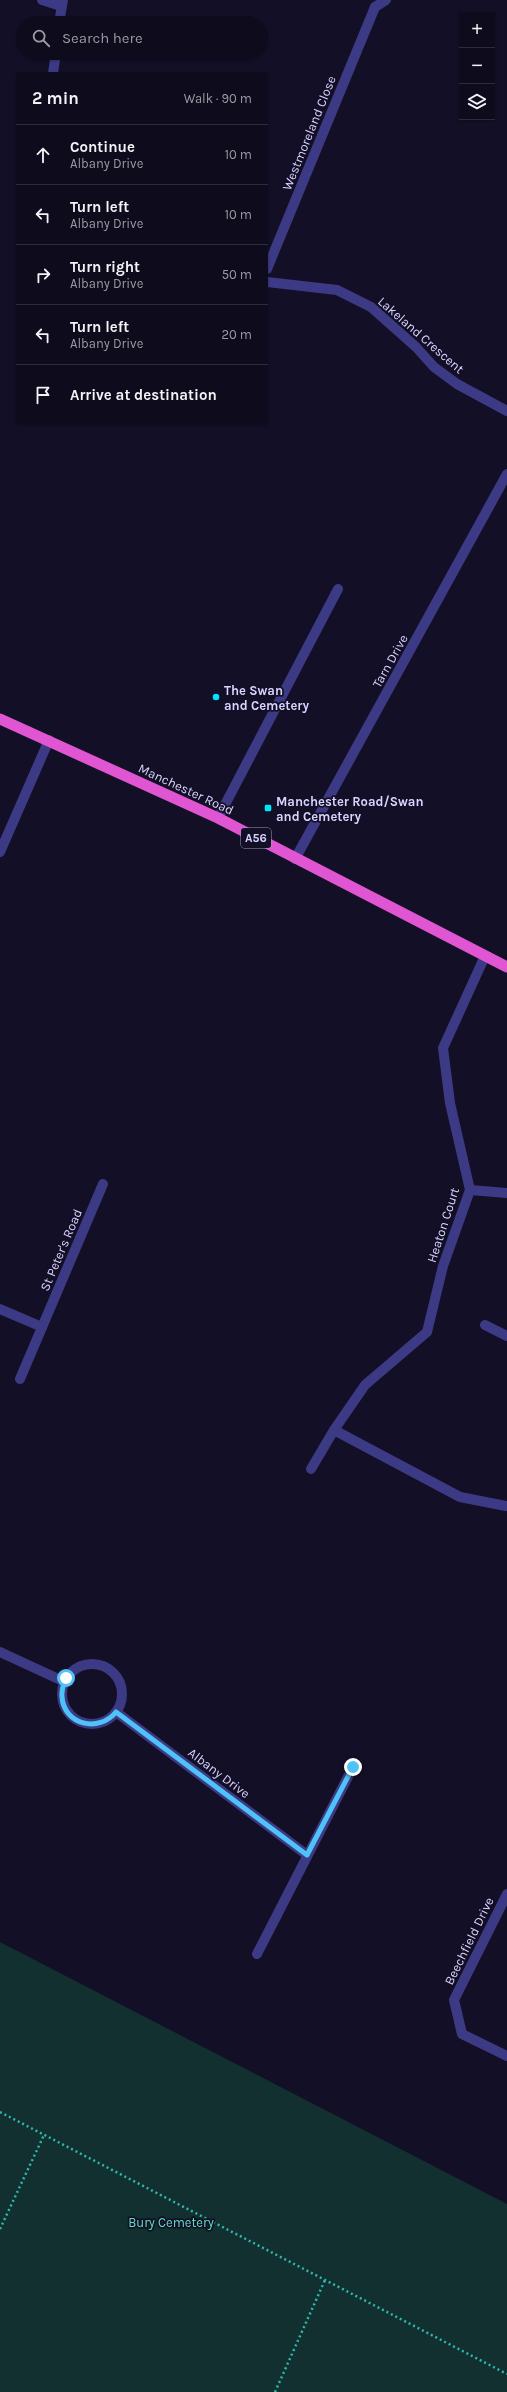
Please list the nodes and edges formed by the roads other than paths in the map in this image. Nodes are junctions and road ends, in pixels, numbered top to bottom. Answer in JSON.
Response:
{"nodes":[{"id":1,"x":42,"y":0,"type":"edge"},
{"id":2,"x":386,"y":0,"type":"edge"},
{"id":3,"x":62,"y":3,"type":"edge"},
{"id":4,"x":60,"y":16,"type":"edge"},
{"id":5,"x":55,"y":60,"type":"edge"},
{"id":6,"x":53,"y":72,"type":"edge"},
{"id":7,"x":268,"y":267,"type":"edge"},
{"id":8,"x":268,"y":282,"type":"edge"},
{"id":9,"x":507,"y":411,"type":"edge"},
{"id":10,"x":507,"y":474,"type":"edge"},
{"id":11,"x":338,"y":589,"type":"dead end"},
{"id":12,"x":0,"y":719,"type":"edge"},
{"id":13,"x":49,"y":740,"type":"junction"},
{"id":14,"x":218,"y":818,"type":"junction"},
{"id":15,"x":0,"y":852,"type":"edge"},
{"id":16,"x":295,"y":860,"type":"junction"},
{"id":17,"x":485,"y":956,"type":"junction"},
{"id":18,"x":507,"y":967,"type":"edge"},
{"id":19,"x":103,"y":1184,"type":"dead end"},
{"id":20,"x":470,"y":1190,"type":"junction"},
{"id":21,"x":507,"y":1193,"type":"edge"},
{"id":22,"x":0,"y":1309,"type":"edge"},
{"id":23,"x":485,"y":1325,"type":"dead end"},
{"id":24,"x":42,"y":1327,"type":"junction"},
{"id":25,"x":507,"y":1336,"type":"edge"},
{"id":26,"x":20,"y":1379,"type":"dead end"},
{"id":27,"x":334,"y":1430,"type":"junction"},
{"id":28,"x":311,"y":1469,"type":"dead end"},
{"id":29,"x":506,"y":1506,"type":"dead end"},
{"id":30,"x":0,"y":1652,"type":"edge"},
{"id":31,"x":65,"y":1682,"type":"junction"},
{"id":32,"x":116,"y":1712,"type":"junction"},
{"id":33,"x":353,"y":1767,"type":"dead end"},
{"id":34,"x":307,"y":1855,"type":"junction"},
{"id":35,"x":507,"y":1894,"type":"edge"},
{"id":36,"x":257,"y":1954,"type":"dead end"},
{"id":37,"x":507,"y":2056,"type":"edge"}],
"edges":[{"from":1,"to":3,"type":"street"},
{"from":2,"to":7,"type":"street","name":"Westmoreland Close"},
{"from":3,"to":4,"type":"street"},
{"from":5,"to":6,"type":"street"},
{"from":8,"to":9,"type":"street","name":"Lakeland Crescent"},
{"from":10,"to":16,"type":"street","name":"Tarn Drive"},
{"from":11,"to":14,"type":"street"},
{"from":12,"to":13,"type":"highway","name":"Manchester Road","number":"A56"},
{"from":13,"to":14,"type":"highway","name":"Manchester Road","number":"A56"},
{"from":13,"to":15,"type":"street"},
{"from":14,"to":16,"type":"highway","name":"Manchester Road","number":"A56"},
{"from":16,"to":17,"type":"highway","name":"Manchester Road","number":"A56"},
{"from":17,"to":18,"type":"highway","name":"Manchester Road","number":"A56"},
{"from":17,"to":20,"type":"street","name":"Heaton Court"},
{"from":19,"to":24,"type":"street","name":"St Peter's Road"},
{"from":20,"to":21,"type":"street"},
{"from":20,"to":27,"type":"street","name":"Heaton Court"},
{"from":22,"to":24,"type":"street"},
{"from":23,"to":25,"type":"street"},
{"from":24,"to":26,"type":"street","name":"St Peter's Road"},
{"from":27,"to":28,"type":"street","name":"Heaton Court"},
{"from":27,"to":29,"type":"street"},
{"from":30,"to":31,"type":"street"},
{"from":31,"to":32,"type":"street"},
{"from":31,"to":32,"type":"street"},
{"from":32,"to":34,"type":"street","name":"Albany Drive"},
{"from":33,"to":34,"type":"street"},
{"from":34,"to":36,"type":"street"},
{"from":35,"to":37,"type":"street","name":"Beechfield Drive"}]}
